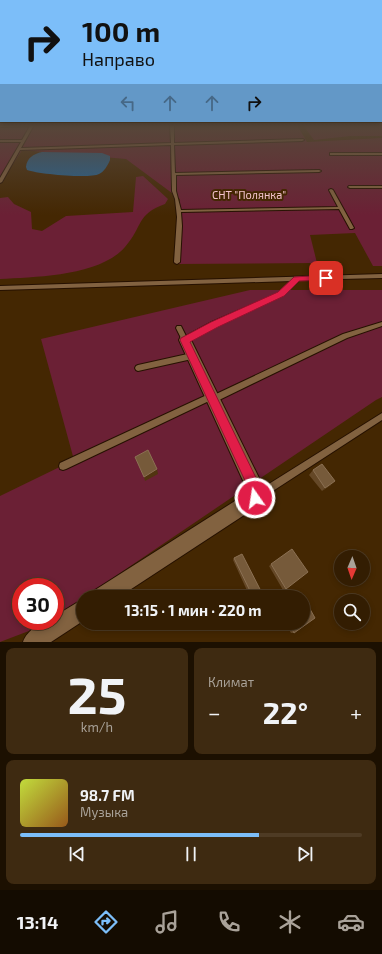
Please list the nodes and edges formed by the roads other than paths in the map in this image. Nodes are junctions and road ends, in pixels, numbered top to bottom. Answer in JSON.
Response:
{"nodes":[{"id":1,"x":16,"y":155,"type":"edge"},
{"id":2,"x":173,"y":155,"type":"edge"},
{"id":3,"x":319,"y":171,"type":"dead end"},
{"id":4,"x":174,"y":174,"type":"junction"},
{"id":5,"x":0,"y":182,"type":"edge"},
{"id":6,"x":350,"y":187,"type":"dead end"},
{"id":7,"x":382,"y":187,"type":"edge"},
{"id":8,"x":331,"y":190,"type":"dead end"},
{"id":9,"x":340,"y":208,"type":"junction"},
{"id":10,"x":178,"y":210,"type":"junction"},
{"id":11,"x":352,"y":228,"type":"dead end"},
{"id":12,"x":177,"y":262,"type":"dead end"},
{"id":13,"x":382,"y":276,"type":"edge"},
{"id":14,"x":297,"y":279,"type":"junction"},
{"id":15,"x":0,"y":288,"type":"edge"},
{"id":16,"x":382,"y":324,"type":"edge"},
{"id":17,"x":182,"y":334,"type":"joint"},
{"id":18,"x":192,"y":356,"type":"junction"},
{"id":19,"x":138,"y":368,"type":"dead end"},
{"id":20,"x":212,"y":398,"type":"junction"},
{"id":21,"x":382,"y":416,"type":"edge"},
{"id":22,"x":63,"y":466,"type":"dead end"},
{"id":23,"x":255,"y":498,"type":"junction"},
{"id":24,"x":113,"y":590,"type":"edge"},
{"id":25,"x":76,"y":614,"type":"edge"},
{"id":26,"x":33,"y":642,"type":"edge"}],
"edges":[{"from":1,"to":5,"type":"lane"},
{"from":2,"to":4,"type":"lane"},
{"from":3,"to":4,"type":"lane"},
{"from":4,"to":10,"type":"lane"},
{"from":6,"to":7,"type":"lane"},
{"from":8,"to":9,"type":"lane"},
{"from":9,"to":10,"type":"lane"},
{"from":9,"to":11,"type":"lane"},
{"from":10,"to":12,"type":"lane"},
{"from":13,"to":14,"type":"lane"},
{"from":14,"to":15,"type":"lane"},
{"from":14,"to":17,"type":"lane"},
{"from":16,"to":20,"type":"lane"},
{"from":17,"to":18,"type":"street"},
{"from":18,"to":19,"type":"lane"},
{"from":18,"to":20,"type":"street"},
{"from":20,"to":22,"type":"lane"},
{"from":20,"to":23,"type":"street"},
{"from":21,"to":23,"type":"lane"},
{"from":23,"to":24,"type":"street"},
{"from":25,"to":26,"type":"street"}]}
